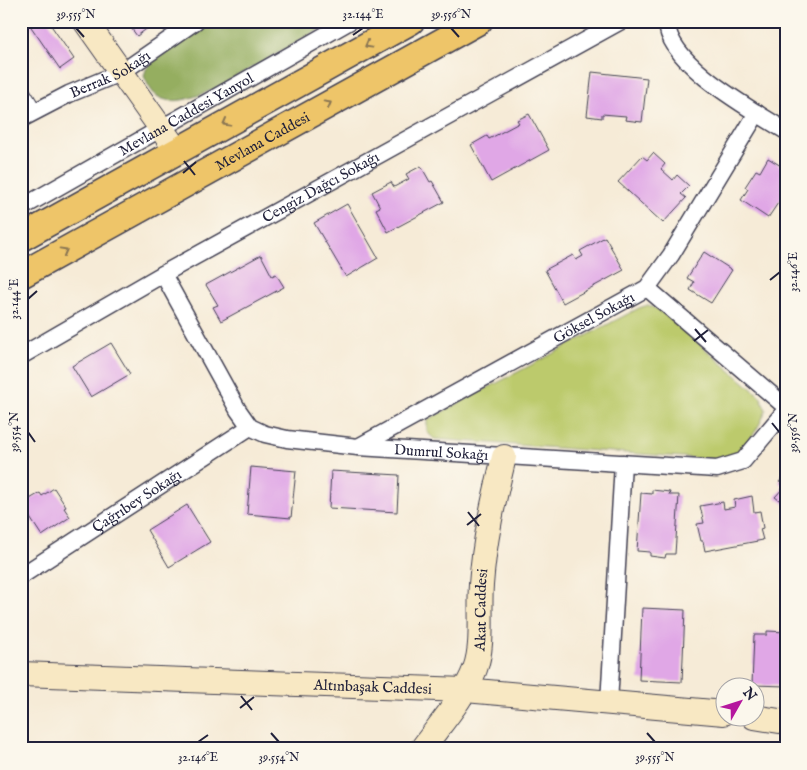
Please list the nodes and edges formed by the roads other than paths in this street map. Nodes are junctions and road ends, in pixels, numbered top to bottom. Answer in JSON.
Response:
{"nodes":[{"id":1,"x":85,"y":21,"type":"edge"},
{"id":2,"x":196,"y":21,"type":"edge"},
{"id":3,"x":350,"y":21,"type":"edge"},
{"id":4,"x":411,"y":21,"type":"edge"},
{"id":5,"x":479,"y":21,"type":"edge"},
{"id":6,"x":621,"y":21,"type":"edge"},
{"id":7,"x":668,"y":21,"type":"edge"},
{"id":8,"x":122,"y":72,"type":"junction"},
{"id":9,"x":21,"y":84,"type":"edge"},
{"id":10,"x":37,"y":110,"type":"junction"},
{"id":11,"x":757,"y":113,"type":"junction"},
{"id":12,"x":21,"y":119,"type":"edge"},
{"id":13,"x":161,"y":129,"type":"junction"},
{"id":14,"x":786,"y":131,"type":"edge"},
{"id":15,"x":177,"y":151,"type":"junction"},
{"id":16,"x":21,"y":208,"type":"edge"},
{"id":17,"x":21,"y":238,"type":"edge"},
{"id":18,"x":163,"y":274,"type":"junction"},
{"id":19,"x":21,"y":275,"type":"edge"},
{"id":20,"x":647,"y":288,"type":"junction"},
{"id":21,"x":21,"y":356,"type":"edge"},
{"id":22,"x":786,"y":408,"type":"edge"},
{"id":23,"x":250,"y":427,"type":"junction"},
{"id":24,"x":358,"y":447,"type":"junction"},
{"id":25,"x":504,"y":457,"type":"junction"},
{"id":26,"x":623,"y":463,"type":"junction"},
{"id":27,"x":21,"y":576,"type":"edge"},
{"id":28,"x":21,"y":674,"type":"edge"},
{"id":29,"x":465,"y":690,"type":"junction"},
{"id":30,"x":610,"y":703,"type":"junction"},
{"id":31,"x":714,"y":712,"type":"edge"},
{"id":32,"x":764,"y":719,"type":"edge"},
{"id":33,"x":786,"y":722,"type":"edge"},
{"id":34,"x":422,"y":749,"type":"edge"}],
"edges":[{"from":1,"to":8,"type":"street"},
{"from":2,"to":8,"type":"street","name":"Berrak Sokağı"},
{"from":3,"to":13,"type":"street","name":"Mevlana Caddesi Yanyol"},
{"from":4,"to":15,"type":"main road","one_way":true},
{"from":19,"to":5,"type":"main road","name":"Mevlana Caddesi","one_way":true},
{"from":6,"to":18,"type":"street","name":"Cengiz Dağcı Sokağı"},
{"from":7,"to":11,"type":"street"},
{"from":8,"to":10,"type":"street","name":"Berrak Sokağı"},
{"from":8,"to":13,"type":"street"},
{"from":9,"to":10,"type":"lane"},
{"from":10,"to":12,"type":"street","name":"Berrak Sokağı"},
{"from":11,"to":14,"type":"street"},
{"from":11,"to":20,"type":"street","name":"Göksel Sokağı"},
{"from":13,"to":15,"type":"street"},
{"from":13,"to":16,"type":"street","name":"Mevlana Caddesi Yanyol"},
{"from":15,"to":17,"type":"main road"},
{"from":18,"to":21,"type":"street","name":"Cengiz Dağcı Sokağı"},
{"from":18,"to":23,"type":"street"},
{"from":20,"to":22,"type":"street"},
{"from":20,"to":24,"type":"street","name":"Göksel Sokağı"},
{"from":22,"to":26,"type":"street","name":"Dumrul Sokağı"},
{"from":23,"to":24,"type":"street","name":"Dumrul Sokağı"},
{"from":23,"to":27,"type":"street","name":"Çağrıbey Sokağı"},
{"from":24,"to":25,"type":"street","name":"Dumrul Sokağı"},
{"from":25,"to":26,"type":"street","name":"Dumrul Sokağı"},
{"from":25,"to":29,"type":"street","name":"Akat Caddesi"},
{"from":26,"to":30,"type":"street"},
{"from":28,"to":29,"type":"street","name":"Altınbaşak Caddesi"},
{"from":29,"to":30,"type":"street","name":"Altınbaşak Caddesi"},
{"from":29,"to":34,"type":"street","name":"Akat Caddesi"},
{"from":30,"to":31,"type":"street","name":"Altınbaşak Caddesi"},
{"from":32,"to":33,"type":"street"}]}
